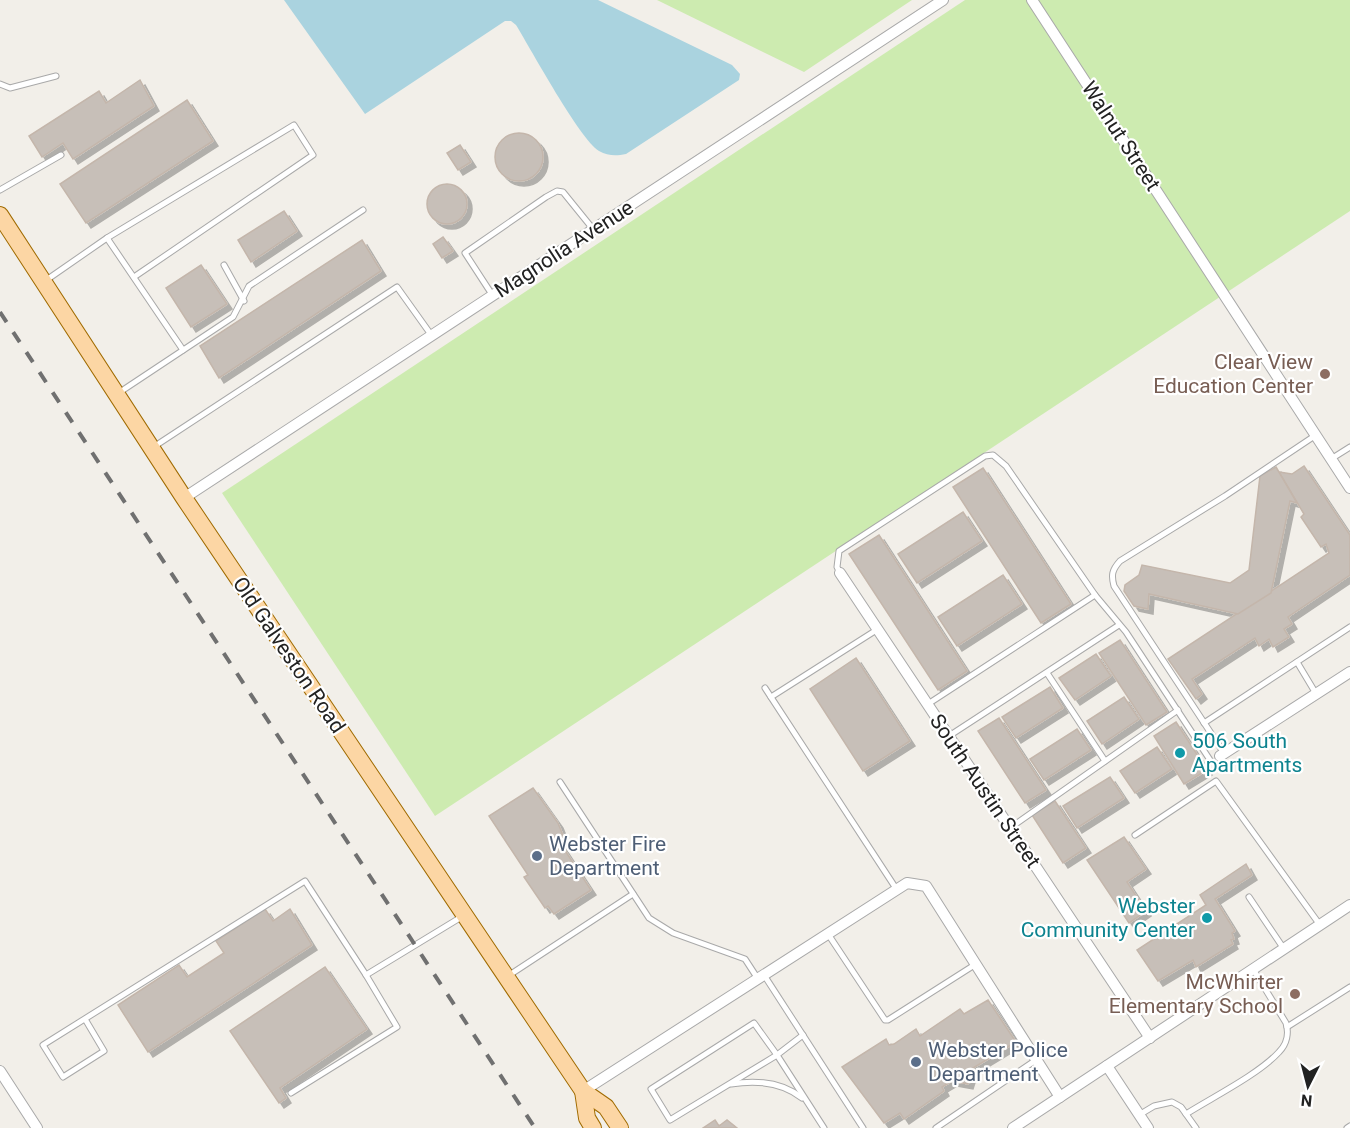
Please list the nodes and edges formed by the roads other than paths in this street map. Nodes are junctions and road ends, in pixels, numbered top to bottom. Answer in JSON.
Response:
{"nodes":[{"id":1,"x":943,"y":0,"type":"edge"},
{"id":2,"x":1032,"y":0,"type":"edge"},
{"id":3,"x":56,"y":76,"type":"dead end"},
{"id":4,"x":0,"y":84,"type":"edge"},
{"id":5,"x":61,"y":155,"type":"dead end"},
{"id":6,"x":0,"y":190,"type":"edge"},
{"id":7,"x":363,"y":210,"type":"dead end"},
{"id":8,"x":0,"y":215,"type":"edge"},
{"id":9,"x":593,"y":230,"type":"junction"},
{"id":10,"x":107,"y":238,"type":"junction"},
{"id":11,"x":224,"y":265,"type":"dead end"},
{"id":12,"x":134,"y":277,"type":"junction"},
{"id":13,"x":43,"y":282,"type":"junction"},
{"id":14,"x":493,"y":296,"type":"junction"},
{"id":15,"x":244,"y":301,"type":"junction"},
{"id":16,"x":432,"y":336,"type":"junction"},
{"id":17,"x":183,"y":350,"type":"junction"},
{"id":18,"x":117,"y":394,"type":"junction"},
{"id":19,"x":1316,"y":435,"type":"junction"},
{"id":20,"x":1350,"y":447,"type":"edge"},
{"id":21,"x":151,"y":448,"type":"junction"},
{"id":22,"x":1331,"y":459,"type":"junction"},
{"id":23,"x":1350,"y":488,"type":"edge"},
{"id":24,"x":184,"y":498,"type":"junction"},
{"id":25,"x":840,"y":573,"type":"joint"},
{"id":26,"x":1095,"y":595,"type":"junction"},
{"id":27,"x":1119,"y":625,"type":"junction"},
{"id":28,"x":1350,"y":627,"type":"edge"},
{"id":29,"x":878,"y":630,"type":"junction"},
{"id":30,"x":1297,"y":662,"type":"junction"},
{"id":31,"x":1350,"y":672,"type":"edge"},
{"id":32,"x":1047,"y":673,"type":"junction"},
{"id":33,"x":765,"y":688,"type":"dead end"},
{"id":34,"x":1315,"y":692,"type":"junction"},
{"id":35,"x":771,"y":697,"type":"junction"},
{"id":36,"x":928,"y":704,"type":"junction"},
{"id":37,"x":1178,"y":710,"type":"junction"},
{"id":38,"x":1204,"y":723,"type":"junction"},
{"id":39,"x":949,"y":736,"type":"junction"},
{"id":40,"x":1218,"y":756,"type":"junction"},
{"id":41,"x":1105,"y":761,"type":"junction"},
{"id":42,"x":560,"y":783,"type":"dead end"},
{"id":43,"x":1010,"y":828,"type":"junction"},
{"id":44,"x":1135,"y":835,"type":"dead end"},
{"id":45,"x":897,"y":890,"type":"junction"},
{"id":46,"x":633,"y":894,"type":"junction"},
{"id":47,"x":1249,"y":897,"type":"dead end"},
{"id":48,"x":1350,"y":905,"type":"edge"},
{"id":49,"x":465,"y":915,"type":"junction"},
{"id":50,"x":1320,"y":926,"type":"junction"},
{"id":51,"x":828,"y":934,"type":"junction"},
{"id":52,"x":1284,"y":949,"type":"junction"},
{"id":53,"x":976,"y":964,"type":"junction"},
{"id":54,"x":1253,"y":969,"type":"junction"},
{"id":55,"x":366,"y":975,"type":"junction"},
{"id":56,"x":507,"y":977,"type":"junction"},
{"id":57,"x":761,"y":977,"type":"junction"},
{"id":58,"x":1349,"y":988,"type":"edge"},
{"id":59,"x":85,"y":1019,"type":"junction"},
{"id":60,"x":1287,"y":1027,"type":"junction"},
{"id":61,"x":803,"y":1035,"type":"junction"},
{"id":62,"x":1150,"y":1038,"type":"junction"},
{"id":63,"x":777,"y":1055,"type":"junction"},
{"id":64,"x":1036,"y":1060,"type":"junction"},
{"id":65,"x":1107,"y":1066,"type":"junction"},
{"id":66,"x":0,"y":1071,"type":"edge"},
{"id":67,"x":725,"y":1086,"type":"junction"},
{"id":68,"x":583,"y":1091,"type":"junction"},
{"id":69,"x":291,"y":1094,"type":"dead end"},
{"id":70,"x":1060,"y":1097,"type":"junction"},
{"id":71,"x":808,"y":1103,"type":"junction"},
{"id":72,"x":1186,"y":1114,"type":"junction"},
{"id":73,"x":1139,"y":1115,"type":"junction"},
{"id":74,"x":37,"y":1128,"type":"edge"},
{"id":75,"x":593,"y":1128,"type":"edge"},
{"id":76,"x":620,"y":1128,"type":"edge"},
{"id":77,"x":824,"y":1128,"type":"edge"},
{"id":78,"x":863,"y":1128,"type":"edge"},
{"id":79,"x":936,"y":1128,"type":"edge"},
{"id":80,"x":1013,"y":1128,"type":"edge"},
{"id":81,"x":1148,"y":1128,"type":"edge"},
{"id":82,"x":1196,"y":1128,"type":"edge"}],
"edges":[{"from":1,"to":9,"type":"street","name":"Magnolia Avenue"},
{"from":2,"to":19,"type":"street","name":"Walnut Street"},
{"from":3,"to":4,"type":"lane"},
{"from":5,"to":6,"type":"lane"},
{"from":7,"to":15,"type":"lane"},
{"from":8,"to":13,"type":"main road","name":"Old Galveston Road"},
{"from":9,"to":14,"type":"street","name":"Magnolia Avenue"},
{"from":9,"to":14,"type":"lane"},
{"from":10,"to":12,"type":"lane"},
{"from":10,"to":12,"type":"lane"},
{"from":10,"to":13,"type":"lane"},
{"from":11,"to":15,"type":"lane"},
{"from":12,"to":17,"type":"lane"},
{"from":13,"to":18,"type":"main road","name":"Old Galveston Road"},
{"from":14,"to":16,"type":"street","name":"Magnolia Avenue"},
{"from":15,"to":17,"type":"lane"},
{"from":16,"to":21,"type":"lane"},
{"from":16,"to":24,"type":"street","name":"Magnolia Avenue"},
{"from":17,"to":18,"type":"lane"},
{"from":18,"to":21,"type":"main road","name":"Old Galveston Road"},
{"from":19,"to":22,"type":"street","name":"Walnut Street"},
{"from":19,"to":38,"type":"lane"},
{"from":20,"to":22,"type":"lane"},
{"from":21,"to":24,"type":"main road","name":"Old Galveston Road"},
{"from":22,"to":23,"type":"street","name":"Walnut Street"},
{"from":24,"to":49,"type":"main road","name":"Old Galveston Road"},
{"from":25,"to":26,"type":"lane"},
{"from":25,"to":29,"type":"street","name":"South Austin Street"},
{"from":26,"to":27,"type":"lane"},
{"from":26,"to":36,"type":"lane"},
{"from":27,"to":32,"type":"lane"},
{"from":27,"to":37,"type":"lane"},
{"from":28,"to":30,"type":"lane"},
{"from":29,"to":35,"type":"lane"},
{"from":29,"to":36,"type":"street","name":"South Austin Street"},
{"from":30,"to":34,"type":"lane"},
{"from":30,"to":38,"type":"lane"},
{"from":31,"to":34,"type":"street"},
{"from":32,"to":39,"type":"lane"},
{"from":32,"to":41,"type":"lane"},
{"from":33,"to":35,"type":"lane"},
{"from":34,"to":40,"type":"street"},
{"from":35,"to":45,"type":"lane"},
{"from":36,"to":39,"type":"street","name":"South Austin Street"},
{"from":37,"to":40,"type":"lane"},
{"from":37,"to":41,"type":"lane"},
{"from":38,"to":40,"type":"lane"},
{"from":39,"to":43,"type":"street","name":"South Austin Street"},
{"from":41,"to":43,"type":"lane"},
{"from":42,"to":46,"type":"lane"},
{"from":43,"to":62,"type":"street","name":"South Austin Street"},
{"from":44,"to":50,"type":"lane"},
{"from":45,"to":51,"type":"street"},
{"from":45,"to":53,"type":"street"},
{"from":46,"to":56,"type":"lane"},
{"from":46,"to":57,"type":"lane"},
{"from":47,"to":52,"type":"lane"},
{"from":48,"to":50,"type":"street"},
{"from":49,"to":55,"type":"lane"},
{"from":49,"to":56,"type":"main road","name":"Old Galveston Road"},
{"from":50,"to":52,"type":"street"},
{"from":51,"to":53,"type":"lane"},
{"from":51,"to":57,"type":"street"},
{"from":52,"to":54,"type":"street"},
{"from":53,"to":64,"type":"street"},
{"from":54,"to":60,"type":"lane"},
{"from":54,"to":62,"type":"street"},
{"from":55,"to":59,"type":"lane"},
{"from":55,"to":69,"type":"lane"},
{"from":56,"to":68,"type":"main road","name":"Old Galveston Road"},
{"from":57,"to":61,"type":"lane"},
{"from":57,"to":68,"type":"street"},
{"from":58,"to":60,"type":"lane"},
{"from":59,"to":59,"type":"lane"},
{"from":60,"to":72,"type":"lane"},
{"from":61,"to":63,"type":"lane"},
{"from":61,"to":78,"type":"lane"},
{"from":62,"to":65,"type":"street"},
{"from":63,"to":67,"type":"lane"},
{"from":63,"to":67,"type":"lane"},
{"from":63,"to":71,"type":"lane"},
{"from":64,"to":70,"type":"street"},
{"from":64,"to":79,"type":"lane"},
{"from":65,"to":70,"type":"street"},
{"from":65,"to":73,"type":"street"},
{"from":66,"to":74,"type":"street"},
{"from":67,"to":71,"type":"lane"},
{"from":68,"to":75,"type":"main road","name":"Old Galveston Road"},
{"from":68,"to":76,"type":"main road","name":"Old Galveston Road"},
{"from":70,"to":80,"type":"street"},
{"from":71,"to":77,"type":"lane"},
{"from":72,"to":73,"type":"lane"},
{"from":72,"to":82,"type":"lane"},
{"from":73,"to":81,"type":"street"}]}
